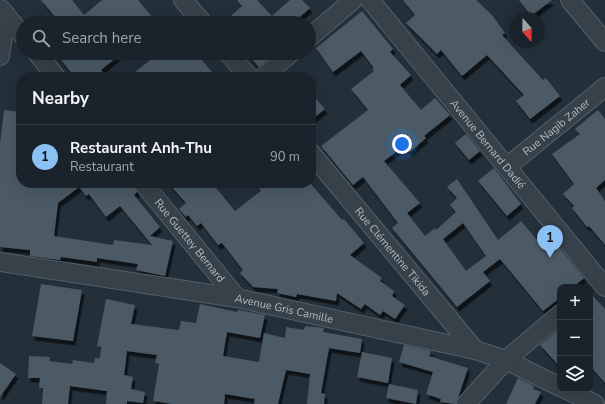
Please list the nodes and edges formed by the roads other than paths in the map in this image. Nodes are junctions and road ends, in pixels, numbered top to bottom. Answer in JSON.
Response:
{"nodes":[{"id":1,"x":183,"y":0,"type":"edge"},
{"id":2,"x":353,"y":0,"type":"edge"},
{"id":3,"x":370,"y":0,"type":"edge"},
{"id":4,"x":570,"y":0,"type":"edge"},
{"id":5,"x":3,"y":12,"type":"edge"},
{"id":6,"x":196,"y":16,"type":"edge"},
{"id":7,"x":16,"y":28,"type":"edge"},
{"id":8,"x":316,"y":32,"type":"edge"},
{"id":9,"x":605,"y":42,"type":"edge"},
{"id":10,"x":0,"y":56,"type":"edge"},
{"id":11,"x":43,"y":60,"type":"edge"},
{"id":12,"x":234,"y":60,"type":"edge"},
{"id":13,"x":283,"y":60,"type":"edge"},
{"id":14,"x":52,"y":72,"type":"edge"},
{"id":15,"x":245,"y":72,"type":"edge"},
{"id":16,"x":268,"y":72,"type":"edge"},
{"id":17,"x":605,"y":87,"type":"edge"},
{"id":18,"x":316,"y":159,"type":"edge"},
{"id":19,"x":508,"y":166,"type":"junction"},
{"id":20,"x":147,"y":188,"type":"edge"},
{"id":21,"x":0,"y":262,"type":"edge"},
{"id":22,"x":600,"y":283,"type":"edge"},
{"id":23,"x":237,"y":298,"type":"junction"},
{"id":24,"x":557,"y":317,"type":"edge"},
{"id":25,"x":475,"y":350,"type":"junction"},
{"id":26,"x":506,"y":360,"type":"junction"},
{"id":27,"x":557,"y":386,"type":"edge"},
{"id":28,"x":571,"y":392,"type":"edge"},
{"id":29,"x":466,"y":404,"type":"edge"},
{"id":30,"x":595,"y":404,"type":"edge"}],
"edges":[{"from":1,"to":6,"type":"street"},
{"from":2,"to":8,"type":"street"},
{"from":3,"to":19,"type":"street","name":"Avenue Bernard Dadié"},
{"from":4,"to":9,"type":"street"},
{"from":5,"to":7,"type":"street"},
{"from":5,"to":10,"type":"street"},
{"from":11,"to":14,"type":"street"},
{"from":12,"to":15,"type":"street"},
{"from":13,"to":16,"type":"street"},
{"from":17,"to":19,"type":"street","name":"Rue Nagib Zaher"},
{"from":18,"to":25,"type":"street","name":"Rue Clémentine Tikida"},
{"from":19,"to":22,"type":"street","name":"Avenue Bernard Dadié"},
{"from":20,"to":23,"type":"street","name":"Rue Guettey Bernard"},
{"from":21,"to":23,"type":"street","name":"Avenue Gris Camille"},
{"from":23,"to":25,"type":"street","name":"Avenue Gris Camille"},
{"from":24,"to":26,"type":"street"},
{"from":25,"to":26,"type":"street","name":"Avenue Gris Camille"},
{"from":26,"to":27,"type":"street","name":"Avenue Gris Camille"},
{"from":26,"to":29,"type":"street"},
{"from":28,"to":30,"type":"street"}]}
